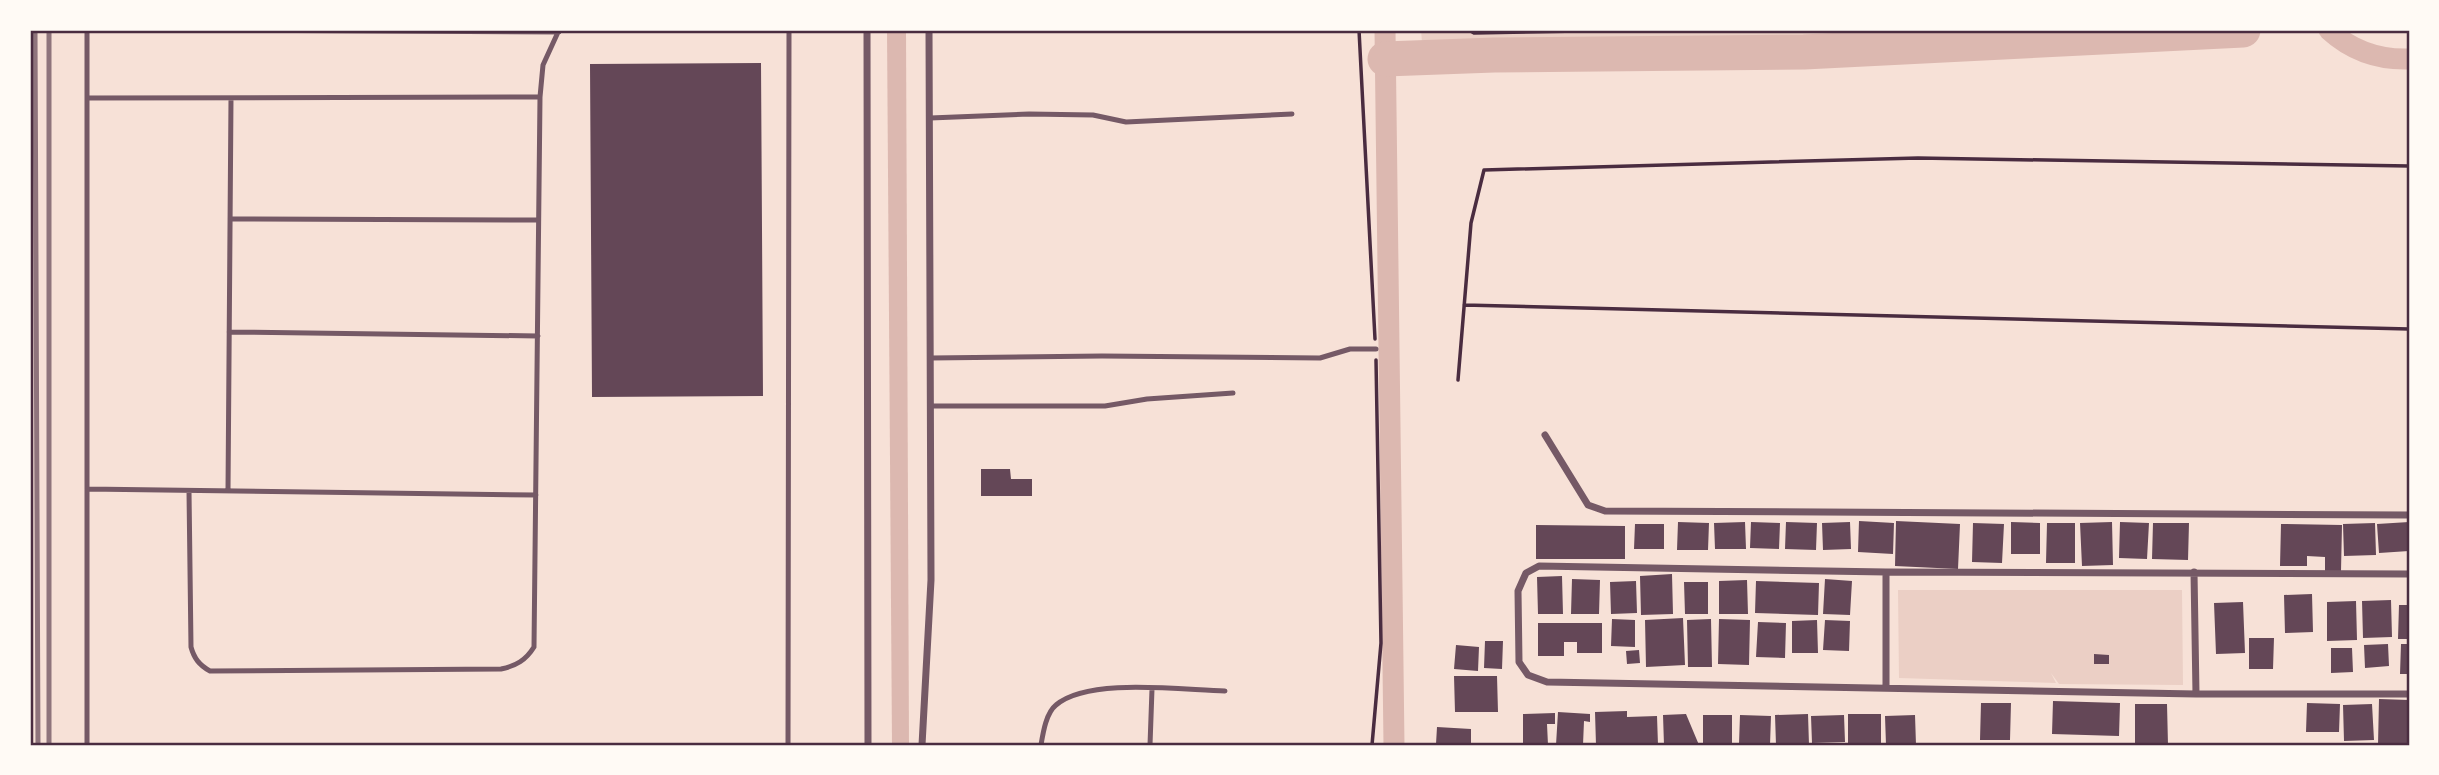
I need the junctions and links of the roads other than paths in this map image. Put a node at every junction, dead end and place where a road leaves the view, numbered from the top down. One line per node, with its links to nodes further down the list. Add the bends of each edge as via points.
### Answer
1 (87, 30): 8 (lane)
2 (227, 30): 6 (lane)
3 (789, 30): 35 (lane)
4 (867, 30): 36 (street)
5 (929, 30): 11 (street)
6 (559, 31): 7 (lane, via 543,65)
7 (540, 97): 9 (lane); 13 (lane)
8 (87, 98): 9 (lane); 21 (lane)
9 (231, 98): 12 (lane)
10 (1292, 114): 11 (lane, via 1126,122 1055,114)
11 (930, 118): 17 (street)
12 (230, 219): 13 (lane); 14 (lane)
13 (537, 220): 15 (lane)
14 (229, 332): 15 (lane); 23 (lane)
15 (538, 336): 24 (lane)
16 (1376, 349): 17 (lane, via 1350,349 1320,358)
17 (931, 358): 19 (street)
18 (1233, 393): 19 (lane, via 1147,398 1105,406)
19 (931, 406): 37 (street, via 931,580)
20 (1545, 435): 25 (street, via 1588,505 1605,511)
21 (87, 489): 22 (lane); 34 (lane)
22 (189, 491): 23 (lane); 24 (lane, via 191,647 197,661 210,671 501,669 516,665 534,647)
23 (228, 491): 24 (lane)
24 (536, 495)
25 (2409, 515)
26 (1886, 572): 27 (street); 29 (street); 29 (street, via 1539,566 1526,573 1518,591 1519,662 1528,675 1546,681)
27 (2194, 572): 28 (street); 32 (street)
28 (2409, 574)
29 (1886, 688): 32 (street)
30 (1152, 689): 31 (lane); 38 (lane, via 1077,692 1054,706); 39 (lane)
31 (1225, 691)
32 (2196, 694): 33 (street)
33 (2409, 694)
34 (88, 745)
35 (788, 745)
36 (868, 745)
37 (922, 745)
38 (1041, 745)
39 (1150, 745)

